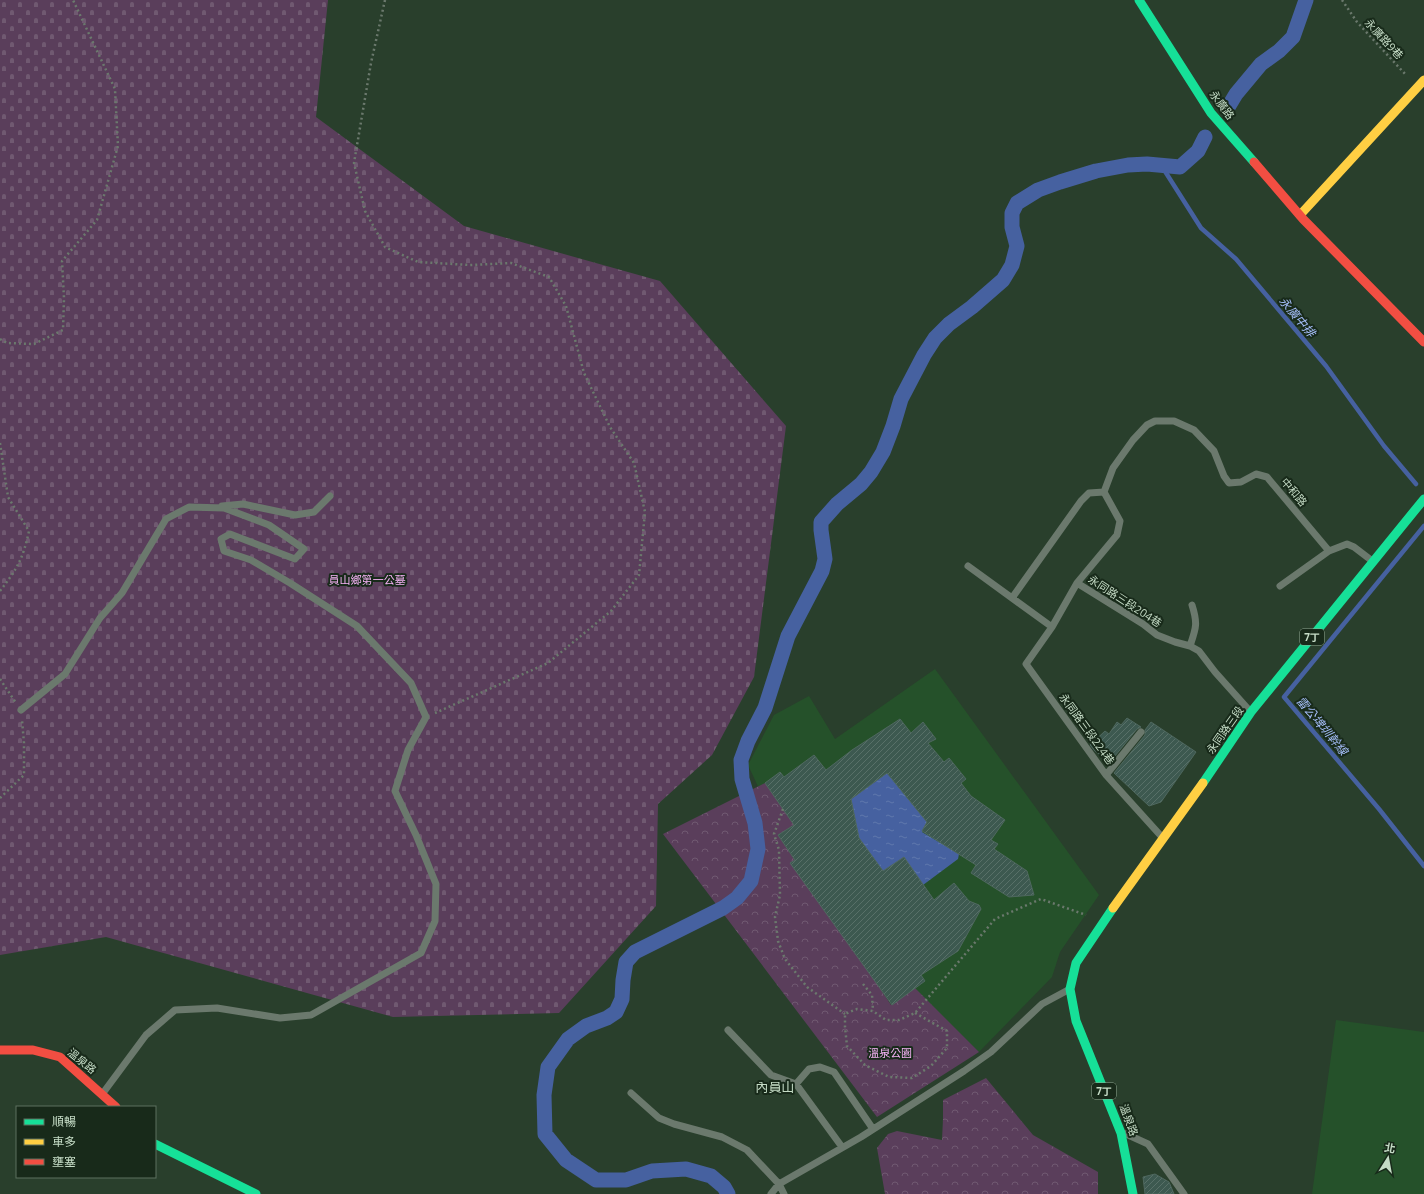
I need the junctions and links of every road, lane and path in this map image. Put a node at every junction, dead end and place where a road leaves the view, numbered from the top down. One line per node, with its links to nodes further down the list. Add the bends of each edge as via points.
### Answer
1 (73, 0): 8 (path, via 115,89 118,146 96,220 62,261 63,330 34,344 7,344)
2 (385, 0): 28 (path, via 354,163 365,211 385,248 418,262 470,265 512,263 549,277 566,306 584,373 610,427 634,463 645,512 639,575 611,611 548,663)
3 (1139, 0): 7 (street, 永廣路, via 1211,113)
4 (1342, 0): 6 (path, 永廣路9巷, via 1357,22)
5 (1424, 80): 6 (street)
6 (1417, 87): 7 (street)
7 (1300, 215): 9 (street, 永廣路)
8 (0, 339)
9 (1424, 342)
10 (0, 443): 20 (path, via 8,497 29,531 25,550 16,570)
11 (1104, 492): 15 (lane, 中和路, via 1113,468 1147,425 1156,421 1174,421 1194,430 1214,451 1229,482 1241,482 1256,474 1267,477); 18 (lane, via 1120,521 1117,535); 21 (lane, via 1090,493 1081,501)
12 (330, 496): 14 (lane, via 314,512 295,515 243,504)
13 (1424, 499): 16 (street, 永同路三段 / 7丁)
14 (210, 508): 26 (lane, via 189,507 166,519 122,593 100,618 65,674); 28 (lane, via 224,508 269,526 304,549 295,559 230,534 221,539 224,551 251,560 357,626 411,683)
15 (1329, 551): 16 (lane, via 1347,544); 19 (lane)
16 (1373, 562): 27 (street, 永同路三段 / 7丁)
17 (968, 566): 21 (lane)
18 (1077, 583): 23 (lane); 24 (lane, 永同路三段204巷, via 1157,635)
19 (1280, 586)
20 (0, 591)
21 (1012, 598): 23 (lane)
22 (1192, 605): 24 (lane, via 1197,626)
23 (1052, 627): 30 (lane, 永同路三段224巷, via 1026,664)
24 (1190, 646): 27 (lane, 永同路三段204巷, via 1199,651)
25 (0, 679): 26 (path)
26 (21, 710): 31 (path, via 24,775)
27 (1251, 712): 33 (street, 永同路三段 / 7丁)
28 (426, 717): 43 (lane, via 408,750 395,791 436,884 435,921 421,953 311,1015 280,1018 217,1008 175,1010 146,1035)
29 (1141, 732): 30 (lane)
30 (1106, 774): 33 (lane, 永同路三段224巷)
31 (0, 798)
32 (783, 809): 39 (path, via 774,834 779,850 780,895 775,917 778,941 785,959 807,987)
33 (1163, 838): 34 (street, 永同路三段 / 7丁)
34 (1104, 921): 36 (street, 永同路三段 / 7丁, via 1076,963); 38 (path, via 1041,899 995,919)
35 (863, 984): 37 (path, via 872,995)
36 (1070, 989): 46 (lane, via 1042,1004 991,1052); 47 (street, 溫泉路 / 7丁, via 1076,1021)
37 (873, 1010): 38 (path, via 886,1020 899,1020); 39 (path, via 857,1009)
38 (915, 1013): 39 (path, via 947,1031 947,1048 931,1066 912,1078 889,1077 865,1066 848,1046)
39 (845, 1014)
40 (728, 1030): 42 (lane, via 771,1075)
41 (0, 1050): 43 (street, 溫泉路, via 33,1050 60,1057)
42 (796, 1084): 46 (lane, via 809,1069 820,1067 834,1072); 49 (lane)
43 (102, 1093): 45 (street, 溫泉路)
44 (631, 1093): 50 (lane, via 659,1118 722,1137 747,1150)
45 (115, 1106)
46 (873, 1129): 49 (lane)
47 (1122, 1132): 54 (street, 溫泉路 / 7丁); 55 (lane, via 1148,1144)
48 (156, 1144): 51 (street)
49 (842, 1147): 50 (lane)
50 (780, 1184): 52 (lane); 53 (lane)
51 (256, 1194)
52 (771, 1194)
53 (784, 1194)
54 (1133, 1194)
55 (1184, 1194)

